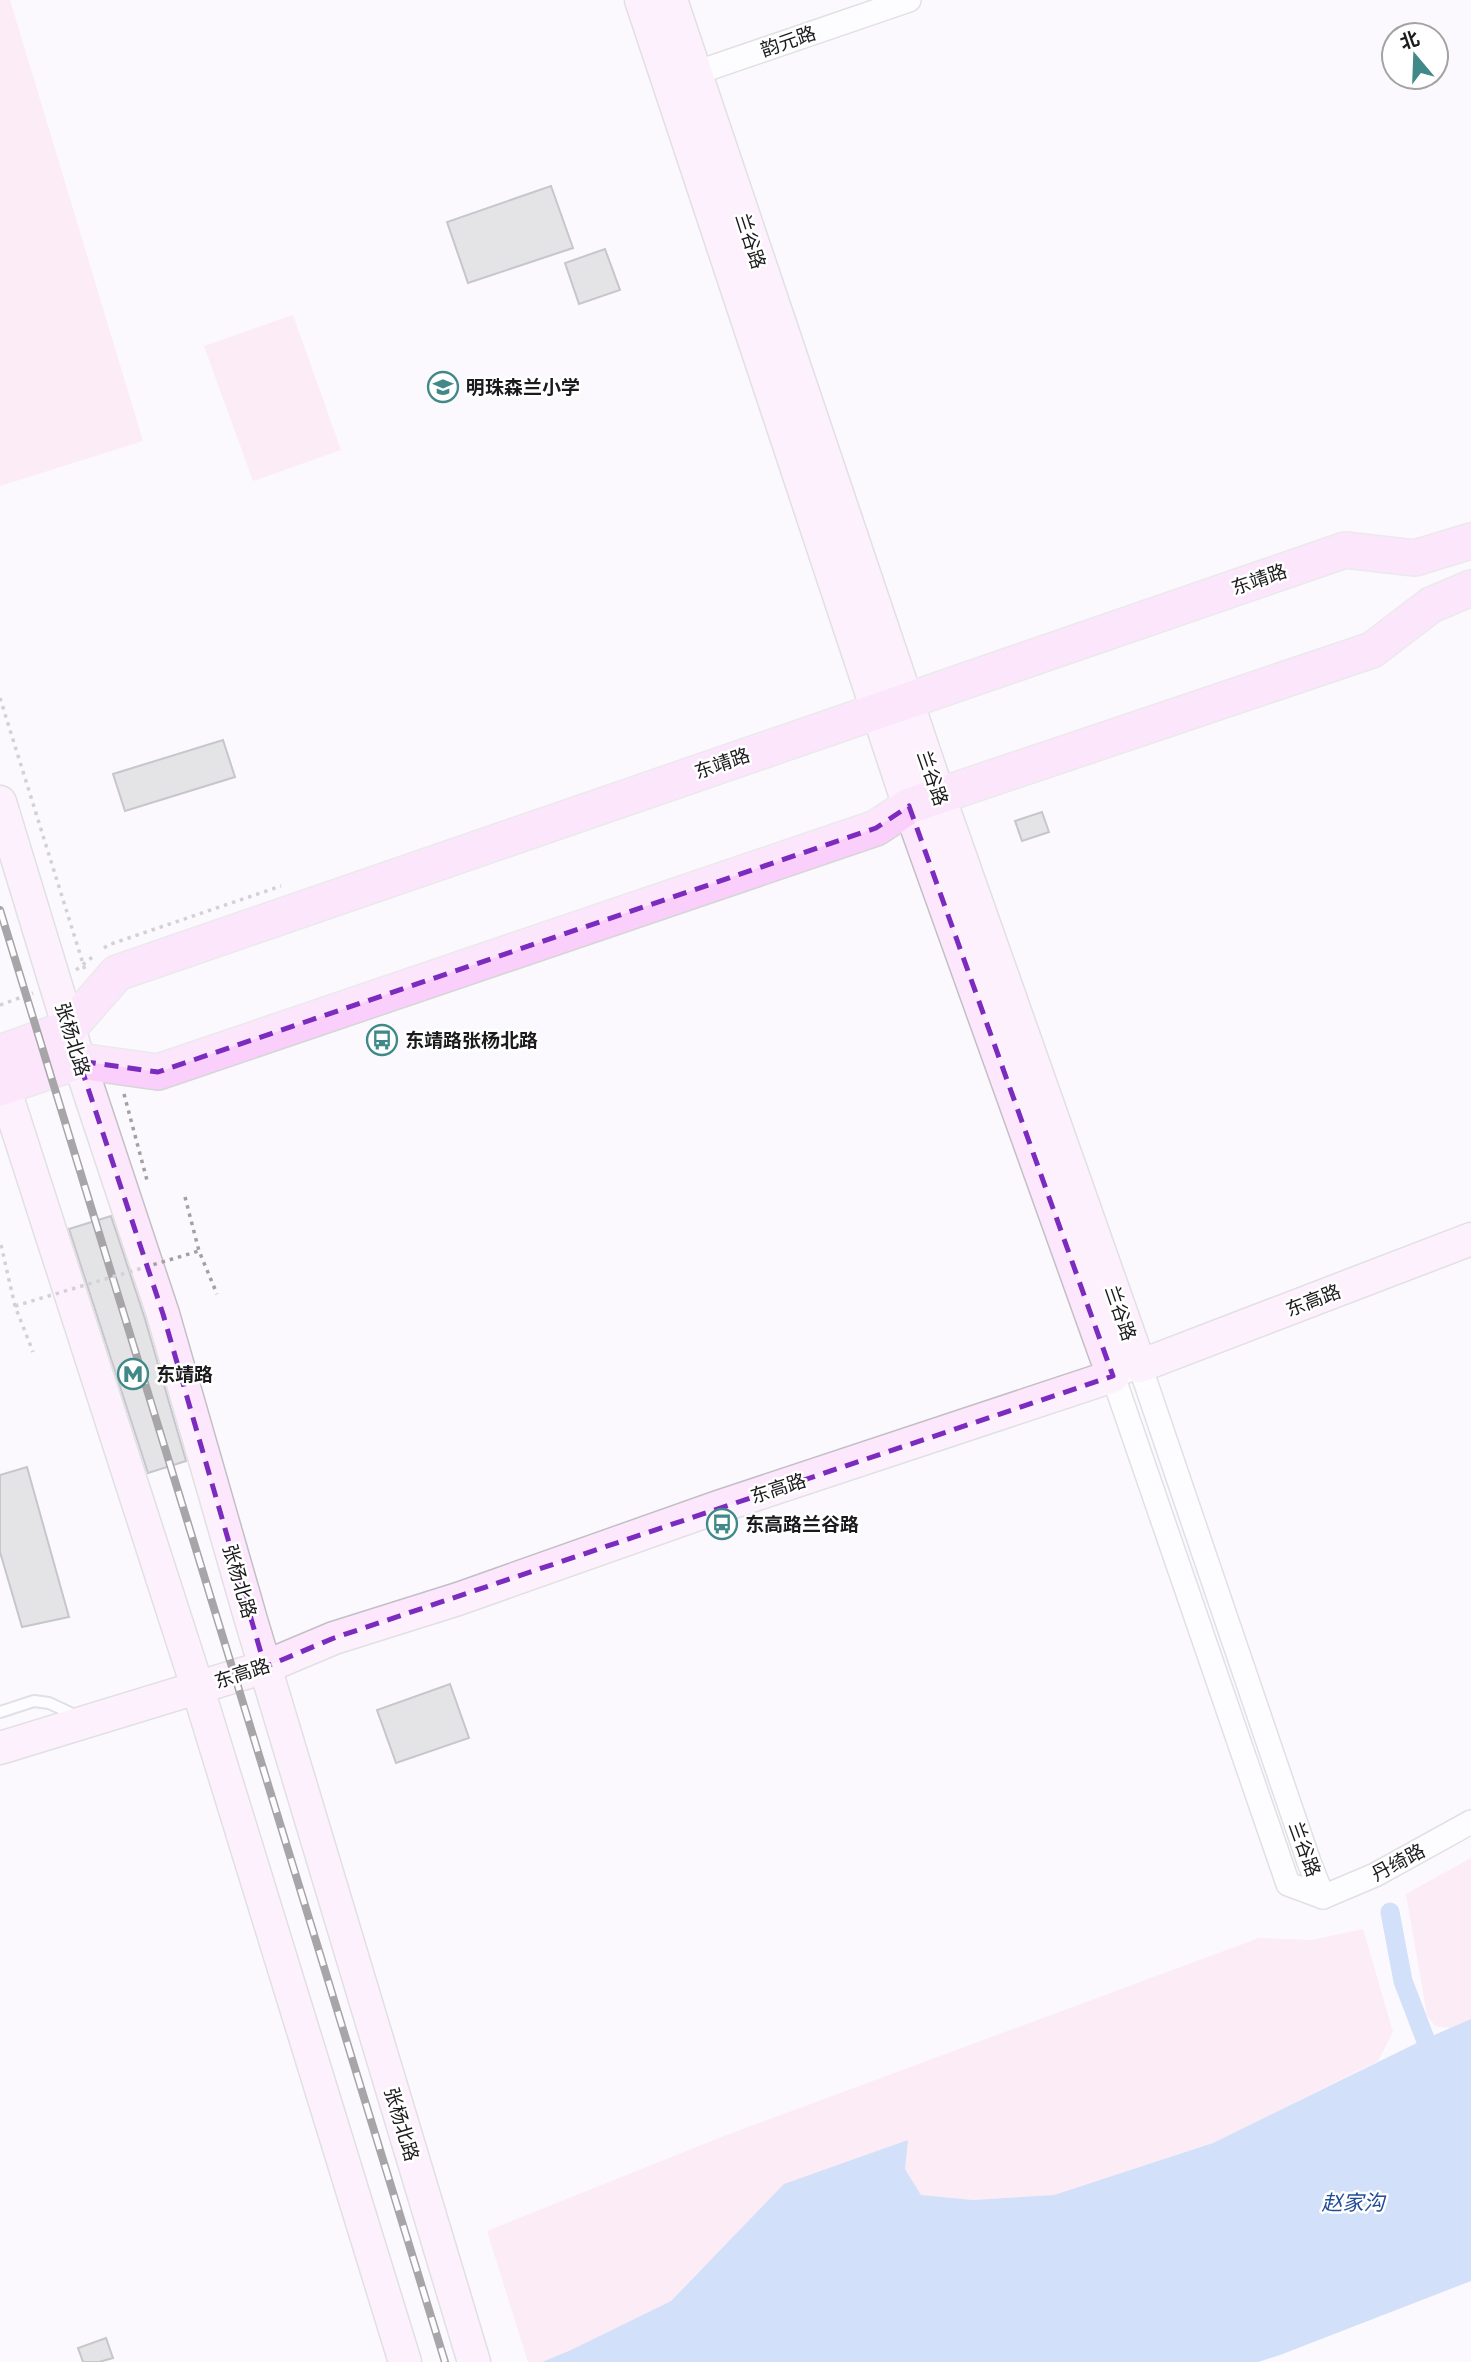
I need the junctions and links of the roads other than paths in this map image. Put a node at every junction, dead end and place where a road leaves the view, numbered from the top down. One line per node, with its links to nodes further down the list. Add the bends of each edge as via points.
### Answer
1 (641, 0): 4 (street, 兰谷路)
2 (671, 0): 4 (street, 兰谷路)
3 (909, 0): 4 (street, 韵元路)
4 (682, 78): 7 (street, 兰谷路)
5 (1471, 541): 7 (main road, 东靖路, via 1415,558 1345,550)
6 (1471, 588): 8 (main road, 东靖路, via 1431,605 1372,650)
7 (893, 705): 8 (street, 兰谷路); 10 (main road, 东靖路, via 117,973)
8 (924, 801): 10 (main road, 东靖路, via 876,828 158,1072); 13 (street, 兰谷路)
9 (0, 802): 10 (street, 张杨北路)
10 (74, 1044): 11 (main road, 东靖路); 14 (street, 张杨北路, via 163,1314)
11 (1, 1076): 15 (street)
12 (1471, 1239): 13 (street, 东高路)
13 (1127, 1371): 14 (street, 东高路, via 458,1600 334,1638); 20 (street, 兰谷路)
14 (265, 1667): 15 (street, 东高路); 22 (street, 张杨北路)
15 (197, 1686): 17 (street, 东高路); 21 (street)
16 (0, 1712): 17 (lane, via 34,1701)
17 (88, 1721): 18 (street, 东高路)
18 (0, 1748)
19 (1471, 1822): 20 (street, 丹绮路, via 1375,1875)
20 (1323, 1897)
21 (405, 2362)
22 (474, 2362)

